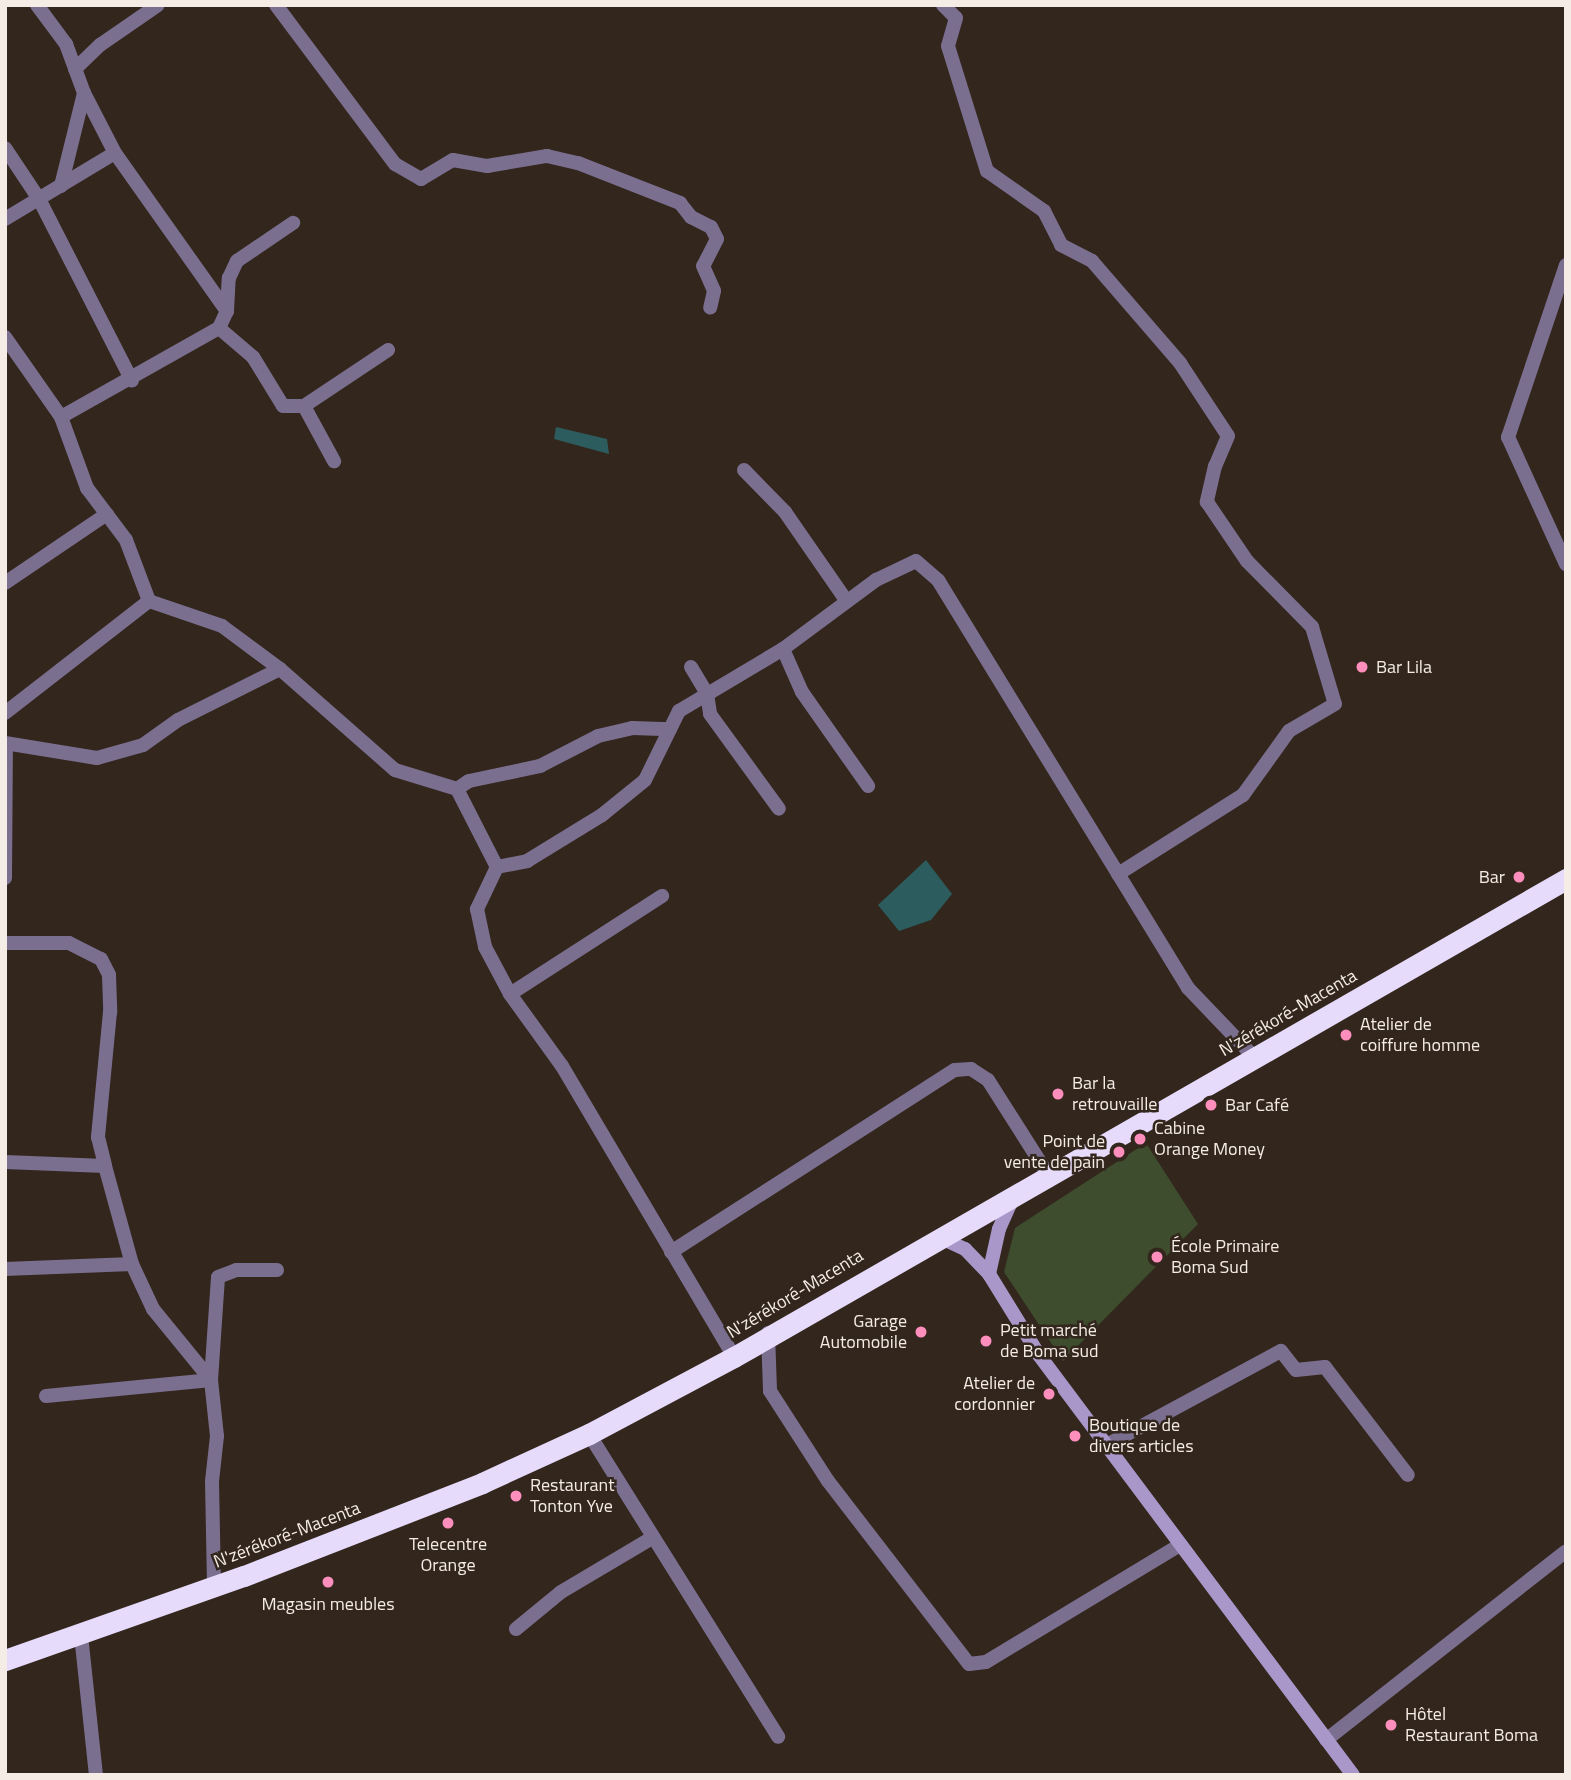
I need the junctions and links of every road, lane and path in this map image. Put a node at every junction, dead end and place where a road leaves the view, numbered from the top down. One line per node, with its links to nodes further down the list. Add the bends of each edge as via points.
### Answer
1 (37, 5): 5 (street, via 66,44)
2 (158, 5): 5 (street, via 100,45)
3 (276, 5): 14 (street, via 395,164 421,178 453,160 487,166 547,156 578,163 681,203 691,216 711,227 717,239 703,265 714,290)
4 (943, 5): 40 (street, via 956,18 948,46 987,171 1044,211 1061,245 1092,261 1180,363 1221,425 1228,436 1207,502 1247,561 1312,627 1335,704 1289,731 1243,795)
5 (75, 69): 6 (street)
6 (84, 93): 8 (street); 9 (street)
7 (5, 148): 10 (street)
8 (115, 153): 9 (street); 15 (street)
9 (61, 186): 10 (street)
10 (39, 199): 11 (street); 19 (street)
11 (5, 219)
12 (293, 223): 15 (street, via 237,261 229,278)
13 (1566, 265): 25 (street, via 1508,437)
14 (710, 309)
15 (227, 311): 16 (street)
16 (219, 328): 19 (street); 20 (street, via 253,357 283,406)
17 (5, 337): 21 (street)
18 (388, 350): 20 (street)
19 (132, 381): 21 (street)
20 (304, 406): 22 (street)
21 (61, 417): 24 (street, via 87,488)
22 (334, 461)
23 (744, 470): 27 (street, via 785,512)
24 (107, 514): 26 (street); 28 (street, via 136,561)
25 (1566, 564)
26 (5, 583)
27 (846, 600): 29 (street); 40 (street, via 916,561 939,580)
28 (149, 601): 31 (street, via 222,625); 33 (street)
29 (783, 649): 32 (street); 36 (street, via 802,692)
30 (691, 667): 32 (street)
31 (280, 669): 35 (street, via 178,720 143,746 97,758); 37 (street, via 395,770)
32 (707, 694): 34 (street, via 679,711); 38 (street, via 710,714)
33 (5, 713)
34 (670, 729): 37 (street, via 632,728 598,736 540,766 469,781); 39 (street, via 645,780 610,808 527,861)
35 (6, 743): 41 (street)
36 (868, 786)
37 (457, 789): 39 (street)
38 (779, 809)
39 (497, 867): 45 (street, via 477,909 485,947)
40 (1118, 874): 46 (street, via 1188,988)
41 (5, 878)
42 (1566, 879): 46 (highway, N'zérékoré-Macenta)
43 (662, 896): 45 (street)
44 (5, 943): 48 (street, via 69,943 101,959 109,975 98,1138)
45 (510, 994): 52 (street, via 562,1066)
46 (1255, 1058): 49 (highway, N'zérékoré-Macenta)
47 (5, 1162): 48 (street)
48 (105, 1166): 53 (street)
49 (1049, 1176): 50 (highway, N'zérékoré-Macenta); 52 (street, via 988,1080 971,1069 955,1070)
50 (1015, 1195): 51 (highway, N'zérékoré-Macenta); 56 (street, via 999,1229)
51 (939, 1237): 56 (street, via 965,1249); 57 (highway, N'zérékoré-Macenta)
52 (671, 1252): 58 (street)
53 (132, 1264): 54 (street); 59 (street, via 153,1309)
54 (5, 1269)
55 (277, 1270): 59 (street, via 236,1270 218,1276)
56 (989, 1275): 62 (street, via 1039,1355)
57 (768, 1333): 58 (highway, N'zérékoré-Macenta); 65 (street, via 770,1391 844,1503 969,1664 986,1662)
58 (734, 1357): 61 (highway, N'zérékoré-Macenta)
59 (211, 1380): 60 (street); 67 (street, via 217,1436 212,1481)
60 (46, 1396)
61 (589, 1434): 64 (street); 67 (highway, N'zérékoré-Macenta, via 482,1483)
62 (1105, 1446): 63 (street, via 1281,1350 1296,1370 1325,1367); 65 (street)
63 (1408, 1475)
64 (652, 1538): 68 (street, via 561,1592); 71 (street)
65 (1178, 1546): 72 (street)
66 (1566, 1551): 72 (street)
67 (214, 1588): 69 (highway, N'zérékoré-Macenta)
68 (516, 1629)
69 (81, 1635): 70 (highway, N'zérékoré-Macenta); 73 (street)
70 (5, 1660)
71 (778, 1737)
72 (1326, 1740): 74 (street)
73 (96, 1775)
74 (1353, 1775)

